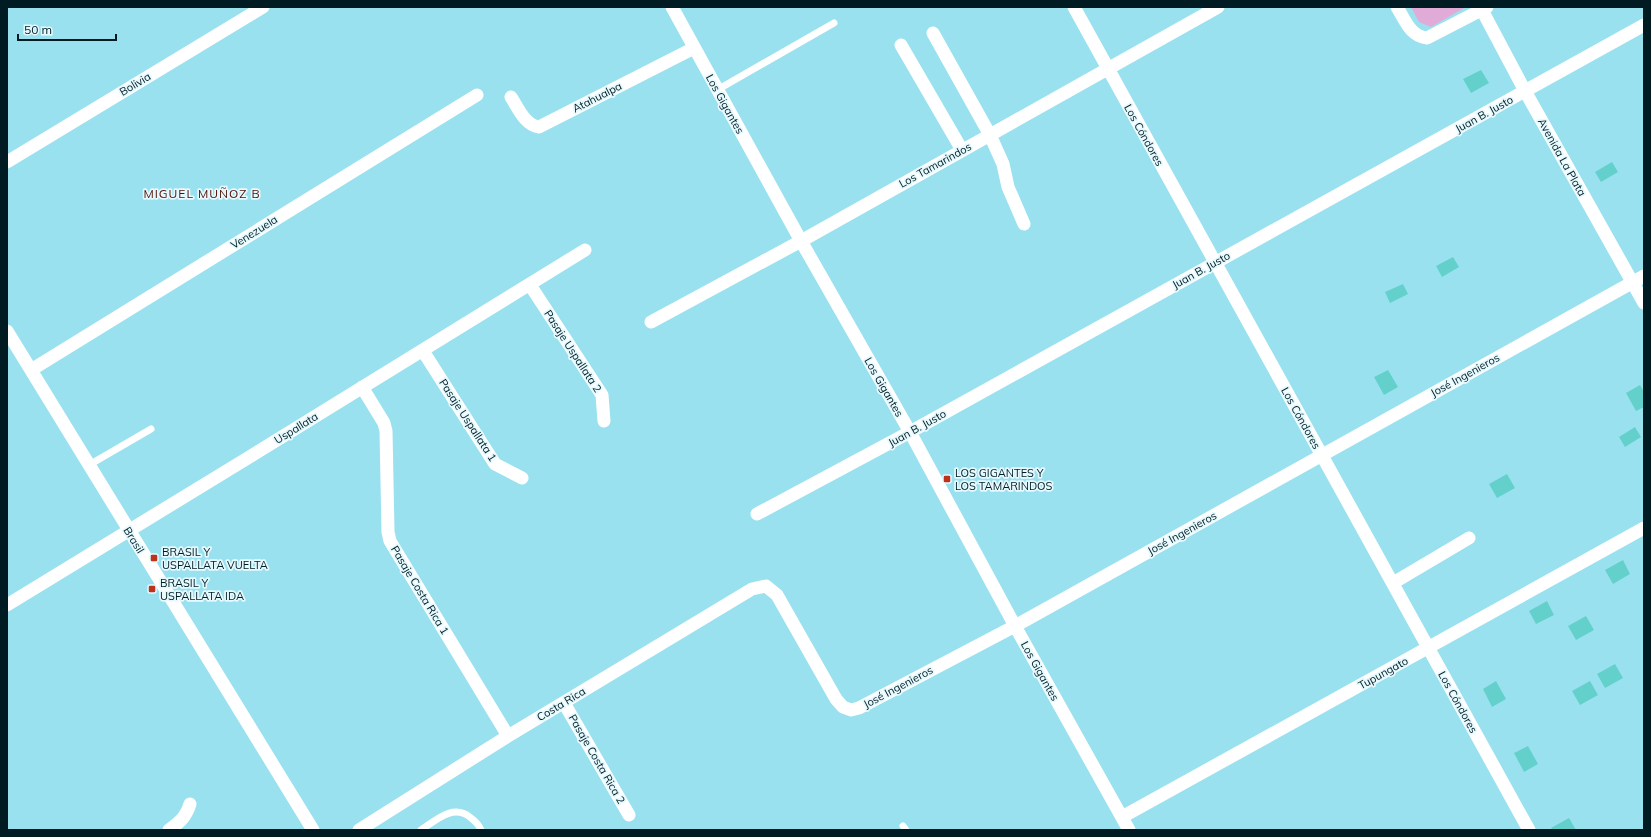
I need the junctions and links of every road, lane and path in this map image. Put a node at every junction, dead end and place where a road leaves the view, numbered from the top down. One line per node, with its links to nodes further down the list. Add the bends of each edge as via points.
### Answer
1 (263, 7): 19 (street, Bolivia)
2 (672, 7): 11 (street, Los Gigantes)
3 (1074, 7): 12 (street, Los Cóndores)
4 (1218, 7): 12 (street, Los Tamarindos)
5 (1397, 7): 6 (street, Avenida La Plata, via 1411,30 1416,35 1427,38)
6 (1484, 8): 14 (street, Avenida La Plata)
7 (834, 23): 13 (lane)
8 (1644, 26): 14 (street, Juan B. Justo)
9 (933, 33): 17 (street)
10 (901, 45): 18 (street)
11 (694, 48): 13 (street, Los Gigantes); 16 (street, Atahualpa, via 539,127 527,122)
12 (1108, 70): 17 (street, Los Tamarindos); 23 (street, Los Cóndores)
13 (717, 90): 21 (street, Los Gigantes)
14 (1525, 91): 23 (street, Juan B. Justo); 24 (street, Avenida La Plata)
15 (477, 95): 30 (street, Venezuela)
16 (511, 96)
17 (990, 135): 18 (street, Los Tamarindos); 20 (street)
18 (962, 150): 21 (street, Los Tamarindos)
19 (7, 162)
20 (1024, 224)
21 (801, 241): 27 (street, Los Tamarindos); 34 (street, Los Gigantes)
22 (585, 250): 25 (street, Uspallata)
23 (1214, 262): 34 (street, Juan B. Justo); 35 (street, Los Cóndores)
24 (1638, 279): 26 (street, Avenida La Plata); 35 (street, José Ingenieros)
25 (530, 285): 29 (street, Uspallata); 32 (street, Pasaje Uspallata 2, via 602,395)
26 (1644, 303)
27 (651, 322)
28 (7, 331): 30 (street, Brasil)
29 (423, 351): 31 (street, Uspallata); 37 (street, Pasaje Uspallata 1, via 495,464)
30 (31, 370): 36 (street, Brasil)
31 (362, 387): 40 (street, Uspallata); 48 (street, Pasaje Costa Rica 1, via 384,423 386,431 390,541)
32 (604, 421)
33 (151, 429): 36 (lane)
34 (910, 432): 38 (street, Juan B. Justo); 45 (street, Los Gigantes)
35 (1322, 455): 42 (street, Los Cóndores); 45 (street, José Ingenieros)
36 (89, 465): 40 (street, Brasil)
37 (522, 478)
38 (757, 514)
39 (1644, 528): 46 (street, Tupungato)
40 (128, 531): 44 (street, Uspallata); 53 (street, Brasil)
41 (1469, 538): 42 (street)
42 (1393, 583): 46 (street, Los Cóndores)
43 (766, 586): 45 (street, José Ingenieros, via 777,595 836,699 843,707 851,710); 47 (street, Costa Rica, via 752,589)
44 (7, 605)
45 (1015, 626): 51 (street, Los Gigantes)
46 (1428, 648): 51 (street, Tupungato); 58 (street, Los Cóndores)
47 (564, 703): 48 (street, Costa Rica); 50 (street, Pasaje Costa Rica 2)
48 (508, 736): 54 (street, Costa Rica)
49 (190, 804): 52 (street, via 181,821)
50 (630, 815)
51 (1122, 817): 57 (street, Los Gigantes)
52 (170, 830)
53 (313, 830)
54 (359, 830)
55 (421, 830): 56 (lane, via 451,812 463,812)
56 (481, 830)
57 (1129, 830)
58 (1529, 830)

